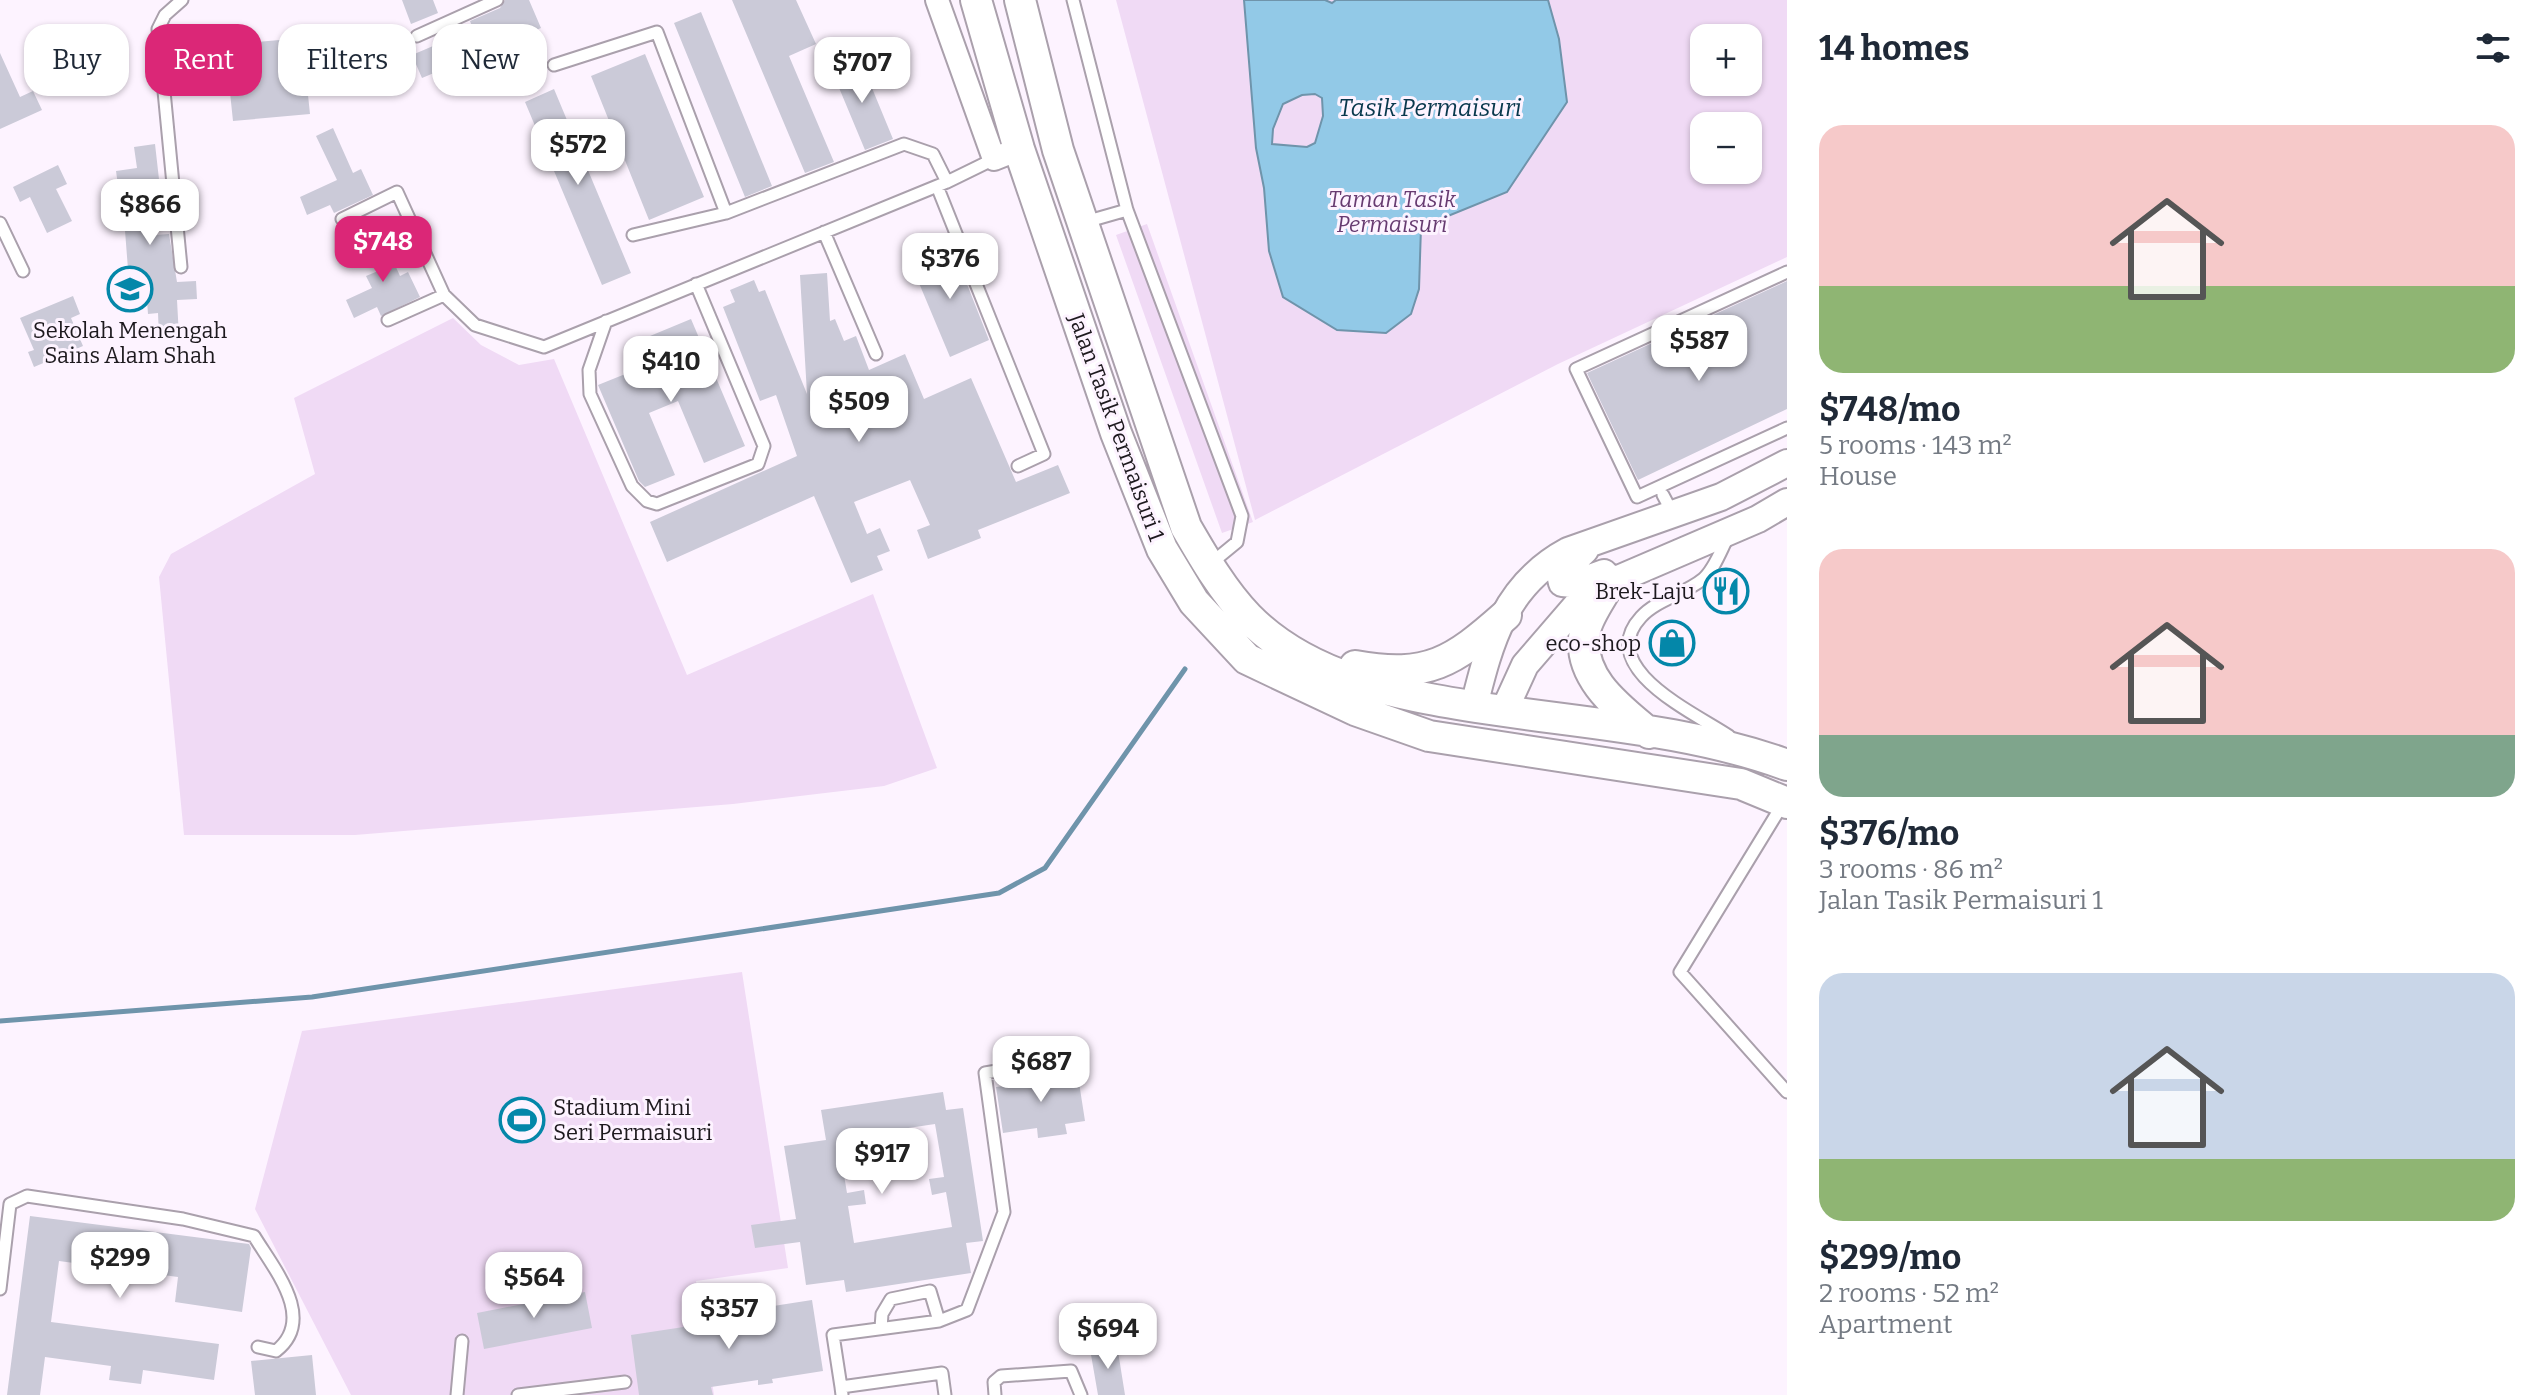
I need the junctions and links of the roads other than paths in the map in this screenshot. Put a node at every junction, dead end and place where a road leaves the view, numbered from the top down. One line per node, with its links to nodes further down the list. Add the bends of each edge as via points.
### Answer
1 (182, 0): 18 (lane, via 158,29)
2 (497, 0): 7 (lane)
3 (937, 0): 9 (street)
4 (976, 0): 9 (main road, Jalan Tasik Permaisuri 1)
5 (1020, 0): 15 (main road, Jalan Tasik Permaisuri 1, via 1058,150)
6 (1073, 0): 11 (lane)
7 (417, 36)
8 (554, 65): 12 (lane, via 657,32)
9 (1007, 154): 10 (lane); 27 (main road, Jalan Tasik Permaisuri 1)
10 (942, 184): 12 (lane, via 933,154 904,144); 16 (lane); 30 (lane, via 1044,454)
11 (1127, 210): 15 (lane); 34 (lane, via 1242,516 1237,542)
12 (726, 213): 17 (lane)
13 (342, 219): 22 (lane, via 397,192)
14 (0, 223): 19 (lane)
15 (1083, 223): 26 (main road, Jalan Tasik Permaisuri 1)
16 (824, 232): 21 (lane); 25 (lane)
17 (633, 235)
18 (181, 267)
19 (23, 271)
20 (1787, 272): 28 (lane, via 1576,369 1637,497)
21 (696, 284): 24 (lane); 24 (lane, via 764,446 758,464 738,475 657,504 632,486 590,394 589,370)
22 (444, 295): 23 (lane); 24 (lane, via 475,325 544,347)
23 (388, 320)
24 (606, 321)
25 (876, 354)
26 (1139, 388): 27 (main road); 34 (main road, Jalan Tasik Permaisuri 1, via 1186,527)
27 (1104, 399): 38 (main road, Jalan Tasik Permaisuri 1, via 1162,549 1194,602 1247,659)
28 (1785, 433)
29 (1787, 463): 33 (street, via 1721,497 1668,505)
30 (1018, 466)
31 (1787, 502): 32 (street)
32 (1722, 534): 33 (street, via 1691,535 1587,580 1562,583 1560,574); 35 (street); 41 (lane, via 1706,578 1641,616 1629,636 1630,661 1648,683)
33 (1595, 542): 36 (street, via 1545,563 1522,584)
34 (1208, 566): 37 (main road, Jalan Tasik Permaisuri 1, via 1249,617)
35 (1611, 580): 39 (street, via 1588,592); 40 (main road, via 1585,630 1585,660 1608,698)
36 (1506, 615): 37 (main road, via 1465,651 1412,672); 39 (street, via 1490,645)
37 (1298, 655): 39 (main road, Jalan Tasik Permaisuri 1, via 1408,697)
38 (1355, 710): 39 (main road, via 1464,725); 43 (main road, Jalan Tasik Permaisuri 1, via 1429,736)
39 (1489, 713): 40 (main road, Jalan Tasik Permaisuri 1); 43 (main road, via 1507,734 1571,745)
40 (1649, 733): 41 (main road, Jalan Tasik Permaisuri 1)
41 (1756, 753): 42 (main road, Jalan Tasik Permaisuri 1)
42 (1787, 765)
43 (1629, 767): 44 (main road, Jalan Tasik Permaisuri 1, via 1741,784)
44 (1786, 802): 46 (lane, via 1680,972)
45 (1071, 1058): 48 (lane, via 985,1073 1004,1212 967,1310)
46 (1787, 1092)
47 (0, 1289): 51 (lane, via 10,1204 27,1196 183,1219 254,1236 289,1291 294,1327 290,1340 276,1351)
48 (939, 1321): 49 (lane); 49 (lane, via 930,1291 891,1299)
49 (881, 1328): 53 (lane, via 833,1335)
50 (462, 1341): 54 (lane)
51 (258, 1347)
52 (625, 1382): 55 (lane)
53 (842, 1391): 56 (lane, via 942,1373)
54 (457, 1395)
55 (518, 1395)
56 (945, 1395)
57 (995, 1395): 58 (lane, via 994,1382 1001,1376 1071,1371)
58 (1081, 1395)

